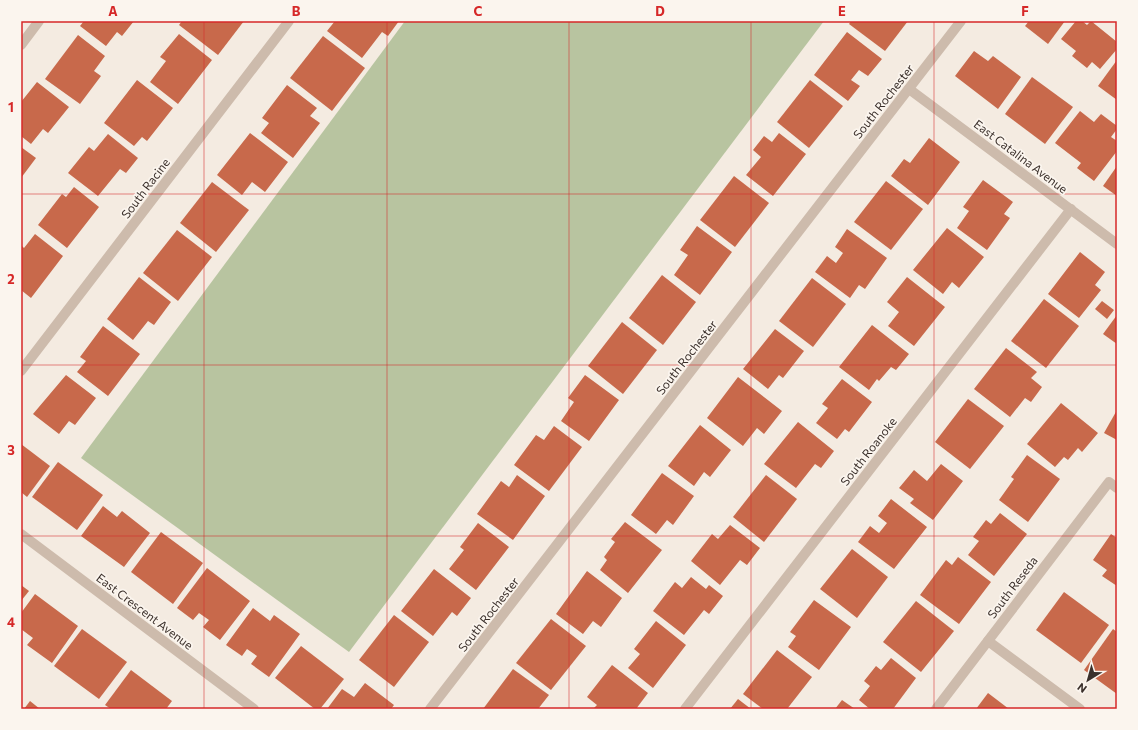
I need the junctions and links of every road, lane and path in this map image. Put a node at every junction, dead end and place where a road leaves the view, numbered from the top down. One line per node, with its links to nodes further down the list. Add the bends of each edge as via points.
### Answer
1 (39, 21): 4 (street)
2 (289, 21): 8 (street, South Racine)
3 (960, 21): 5 (street, South Rochester)
4 (21, 45)
5 (909, 89): 6 (street, East Catalina Avenue); 13 (street, South Rochester)
6 (1070, 210): 7 (street, East Catalina Avenue); 14 (street, South Roanoke)
7 (1117, 244)
8 (21, 371)
9 (1113, 485): 11 (street, South Reseda)
10 (21, 534): 12 (street, East Crescent Avenue)
11 (988, 641): 15 (street, South Reseda); 16 (street)
12 (254, 709)
13 (430, 709)
14 (685, 709)
15 (936, 709)
16 (1080, 709)

